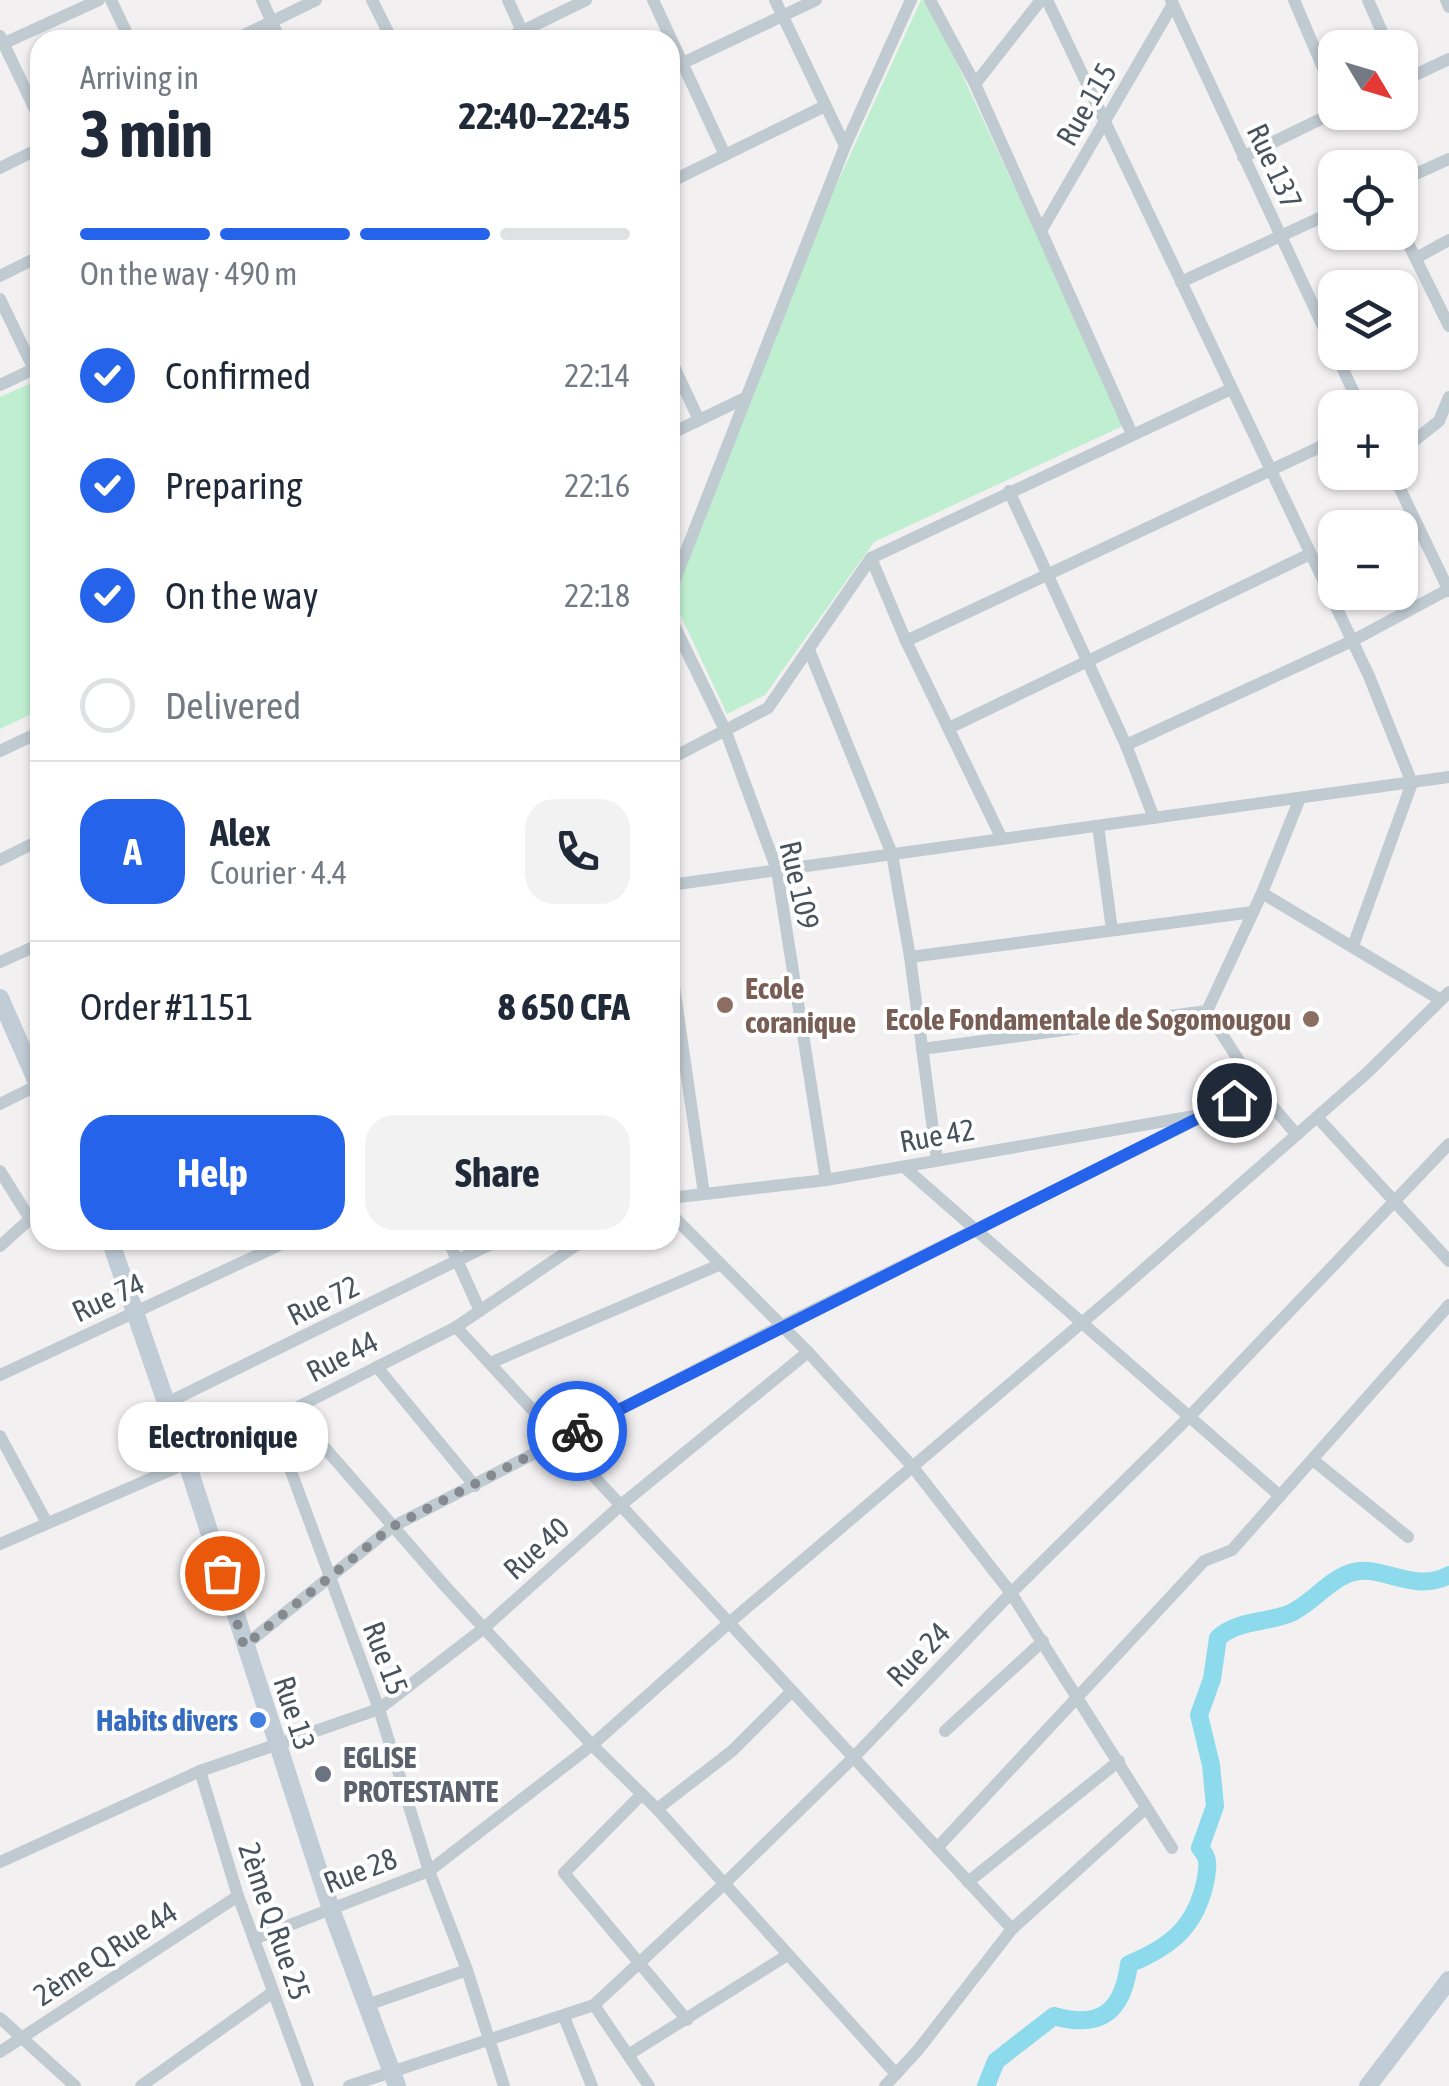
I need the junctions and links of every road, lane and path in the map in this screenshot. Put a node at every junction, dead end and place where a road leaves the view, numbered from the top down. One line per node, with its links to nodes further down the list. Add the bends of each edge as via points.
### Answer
1 (99, 0): 29 (street)
2 (111, 0): 21 (street)
3 (262, 0): 20 (street)
4 (316, 0): 20 (street)
5 (372, 0): 24 (street)
6 (508, 0): 25 (street)
7 (586, 0): 26 (street)
8 (652, 0): 27 (street)
9 (775, 0): 19 (street)
10 (816, 0): 19 (street)
11 (912, 0): 40 (street)
12 (930, 0): 35 (street)
13 (1044, 0): 35 (street); 39 (street)
14 (1294, 0): 30 (street)
15 (1368, 0): 28 (street)
16 (1446, 0): 18 (street)
17 (1172, 2): 39 (street, Rue 115); 43 (street, Rue 137)
18 (1449, 7)
19 (782, 16): 32 (street); 37 (street)
20 (273, 23): 22 (street); 23 (street)
21 (125, 30)
22 (257, 30)
23 (276, 30)
24 (387, 30)
25 (522, 30)
26 (524, 30)
27 (663, 30)
28 (1381, 30)
29 (1, 41): 36 (street)
30 (1318, 56)
31 (1449, 58): 33 (street)
32 (680, 64)
33 (1418, 71)
34 (680, 73): 42 (street)
35 (975, 84): 49 (street)
36 (30, 100)
37 (825, 106): 40 (street); 42 (street)
38 (1318, 120): 43 (street)
39 (1105, 122): 49 (street, Rue 115); 56 (street)
40 (844, 146): 66 (street)
41 (30, 153): 45 (street)
42 (725, 155): 47 (street)
43 (1243, 157): 50 (street, Rue 137)
44 (1449, 159): 46 (street)
45 (0, 168)
46 (1418, 173)
47 (680, 177)
48 (1318, 219): 50 (street)
49 (1042, 229): 69 (street)
50 (1280, 236): 56 (street); 64 (street, Rue 137)
51 (1449, 240): 53 (street)
52 (1412, 250): 53 (street)
53 (1416, 258): 58 (street)
54 (30, 261): 55 (street)
55 (0, 276)
56 (1180, 282): 63 (street)
57 (0, 298): 59 (street)
58 (1449, 326)
59 (30, 357)
60 (30, 376): 62 (street)
61 (680, 379): 67 (street)
62 (0, 385)
63 (1231, 389): 69 (street); 72 (street)
64 (1353, 390)
65 (1449, 397): 70 (street, via 1439,421)
66 (743, 399): 67 (street); 77 (street)
67 (699, 420): 68 (street)
68 (680, 429)
69 (1132, 434): 74 (street)
70 (1418, 438)
71 (1318, 448): 72 (street)
72 (1270, 470): 75 (street); 78 (street)
73 (1401, 490): 79 (street)
74 (1009, 491): 76 (street); 78 (street)
75 (1310, 554): 82 (street); 84 (street)
76 (871, 558): 81 (street); 83 (street)
77 (680, 566)
78 (1048, 574): 81 (street); 84 (street)
79 (1449, 590): 82 (street)
80 (680, 638): 86 (street, Rue 109)
81 (906, 641): 85 (street)
82 (1352, 641): 88 (street); 92 (street)
83 (809, 650): 86 (street, via 768,708); 98 (street)
84 (1088, 661): 85 (street); 88 (street)
85 (949, 728): 96 (street)
86 (726, 732): 90 (street); 100 (street, Rue 109)
87 (30, 737): 89 (street)
88 (1126, 745): 94 (street)
89 (0, 751)
90 (680, 754)
91 (1449, 777): 92 (street)
92 (1412, 782): 93 (street); 105 (street)
93 (1300, 798): 94 (street); 102 (street)
94 (1154, 818): 95 (street)
95 (1098, 826): 96 (street); 104 (street)
96 (1002, 839): 98 (street)
97 (30, 845): 99 (street)
98 (892, 854): 100 (street); 107 (street)
99 (0, 860)
100 (776, 870): 101 (street); 127 (street, Rue 109)
101 (680, 884)
102 (1262, 893): 103 (street); 105 (street)
103 (1253, 912): 104 (street); 111 (street)
104 (1112, 930): 107 (street)
105 (1352, 946): 109 (street)
106 (30, 948): 108 (street)
107 (910, 957): 114 (street)
108 (0, 962)
109 (1445, 996): 121 (street, Rue 28)
110 (0, 998): 113 (street)
111 (1207, 1011): 114 (street); 117 (street)
112 (680, 1036): 115 (street)
113 (30, 1046)
114 (922, 1049): 124 (street)
115 (688, 1083): 116 (street); 128 (street)
116 (680, 1084)
117 (1256, 1087): 120 (street, Rue 42); 122 (street)
118 (30, 1091): 119 (street)
119 (0, 1104)
120 (1212, 1112): 124 (street, Rue 42); 134 (street, Rue 42)
121 (1317, 1117): 122 (street, Rue 28); 130 (street)
122 (1297, 1135): 147 (street, Rue 28)
123 (1449, 1144): 130 (street, Rue 24)
124 (938, 1160): 125 (street, Rue 42)
125 (904, 1167): 127 (street, Rue 42); 134 (street)
126 (0, 1171): 131 (street)
127 (826, 1180): 128 (street, Rue 42)
128 (704, 1194): 129 (street, Rue 42)
129 (680, 1197)
130 (1394, 1201): 141 (street); 156 (street, Rue 24)
131 (30, 1208)
132 (30, 1219): 135 (street)
133 (680, 1223): 143 (street)
134 (978, 1232): 147 (street); 148 (street, Rue 42)
135 (0, 1246)
136 (114, 1250): 146 (street, Rue 13)
137 (269, 1250): 146 (street, Rue 74)
138 (453, 1250): 142 (street)
139 (480, 1250): 142 (street, Rue 72)
140 (557, 1250): 145 (street, Rue 44)
141 (1449, 1261)
142 (458, 1262): 145 (street); 154 (street, Rue 72)
143 (719, 1265): 148 (street); 151 (street)
144 (1449, 1305): 160 (street)
145 (480, 1311): 149 (street, Rue 44)
146 (136, 1312): 153 (street, Rue 74); 154 (street, Rue 13)
147 (1081, 1323): 156 (street); 162 (street, Rue 28)
148 (782, 1326): 150 (street); 159 (street, Rue 42)
149 (456, 1327): 151 (street); 152 (street, Rue 44)
150 (808, 1352): 162 (street); 165 (street, Rue 40)
151 (490, 1363): 159 (street)
152 (377, 1367): 155 (street, Rue 44); 163 (street)
153 (0, 1375)
154 (166, 1403): 161 (street, Rue 13)
155 (292, 1410): 157 (street, Rue 44); 167 (street)
156 (1188, 1418): 164 (street); 171 (street, Rue 24)
157 (272, 1420): 161 (street, Rue 44); 170 (street, Rue 15)
158 (0, 1436): 166 (street)
159 (560, 1439): 163 (street, Rue 42); 165 (street)
160 (1312, 1460): 164 (street); 168 (street)
161 (187, 1463): 166 (street, Rue 44); 175 (street, Rue 13)
162 (912, 1466): 171 (street); 172 (street, Rue 28)
163 (475, 1486): 167 (street, Rue 42)
164 (1280, 1496): 177 (street, via 1232,1550 1204,1561)
165 (621, 1505): 172 (street); 173 (street, Rue 40)
166 (46, 1524): 169 (street, Rue 44)
167 (392, 1527): 170 (street, Rue 42); 173 (street)
168 (1408, 1537)
169 (0, 1544)
170 (329, 1579): 175 (street, Rue 42); 178 (street, Rue 15)
171 (1011, 1593): 174 (street); 182 (street, Rue 24)
172 (730, 1622): 176 (street); 181 (street, Rue 28)
173 (484, 1628): 178 (street, Rue 40); 181 (street)
174 (1043, 1642): 177 (street); 179 (street)
175 (244, 1646): 180 (street, Rue 13)
176 (792, 1690): 182 (street); 187 (street)
177 (1078, 1696): 183 (street); 188 (street)
178 (379, 1710): 180 (street, Rue 40); 191 (street, Rue 15)
179 (945, 1732)
180 (276, 1743): 184 (street, Rue 40); 195 (street, Rue 13)
181 (592, 1746): 185 (street); 191 (street, Rue 28)
182 (854, 1758): 188 (street); 193 (street, Rue 24)
183 (1119, 1761): 186 (street); 192 (street)
184 (200, 1771): 190 (street, Rue 40); 194 (street, 2ème Q Rue 25)
185 (642, 1794): 187 (street); 199 (street, via 564,1872)
186 (1146, 1808): 189 (street); 196 (street)
187 (657, 1810): 193 (street)
188 (937, 1848): 192 (street)
189 (1172, 1848)
190 (0, 1862)
191 (429, 1870): 195 (street, Rue 28); 200 (street, Rue 15)
192 (968, 1882): 196 (street)
193 (724, 1885): 198 (street); 199 (street, Rue 24)
194 (238, 1896): 197 (street, 2ème Q Rue 25); 208 (street, 2ème Q Rue 44)
195 (331, 1908): 197 (street, Rue 28); 203 (street, Rue 13)
196 (1012, 1929): 212 (street)
197 (254, 1939): 202 (street, 2ème Q Rue 25)
198 (786, 1956): 207 (street); 212 (street)
199 (640, 1964): 204 (street, Rue 24); 207 (street)
200 (467, 1970): 203 (street); 209 (street, Rue 15)
201 (1449, 1980): 222 (street)
202 (272, 1992): 215 (street); 216 (street, 2ème Q Rue 25)
203 (368, 2005): 213 (street, Rue 13)
204 (594, 2005): 205 (street, Rue 24); 211 (street)
205 (564, 2017): 209 (street, Rue 24); 219 (street)
206 (0, 2018): 208 (street)
207 (688, 2020): 211 (street)
208 (21, 2037): 210 (street, 2ème Q Rue 44); 214 (street)
209 (489, 2041): 213 (street, Rue 24); 218 (street, Rue 15)
210 (0, 2052)
211 (628, 2055): 220 (street)
212 (896, 2074): 221 (street)
213 (395, 2079): 217 (street, Rue 24)
214 (75, 2086)
215 (140, 2086)
216 (308, 2086)
217 (349, 2086)
218 (504, 2086)
219 (592, 2086)
220 (649, 2086)
221 (885, 2086)
222 (1368, 2086)

